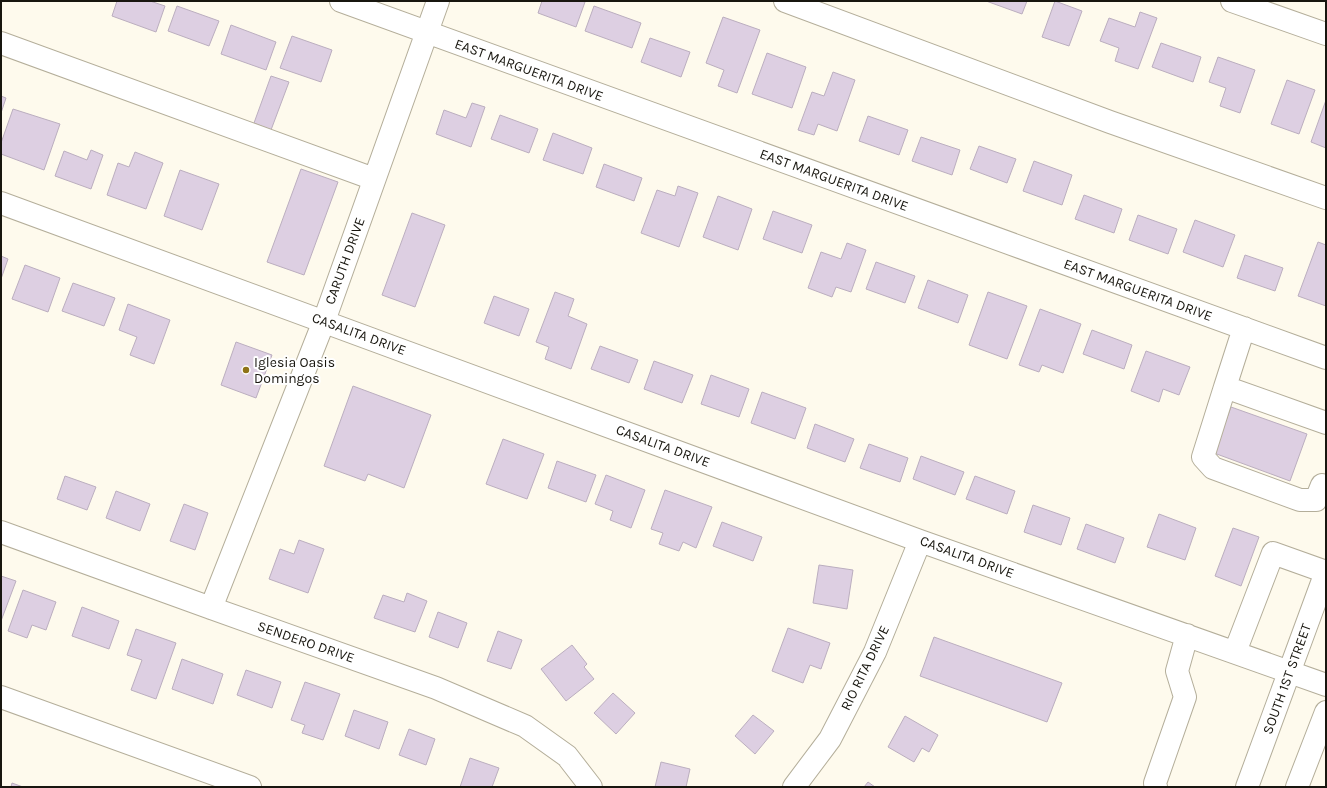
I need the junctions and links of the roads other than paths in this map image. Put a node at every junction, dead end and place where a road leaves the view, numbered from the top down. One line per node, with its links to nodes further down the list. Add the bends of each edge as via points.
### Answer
1 (341, 1): 5 (street, EAST MARGUERITA DRIVE)
2 (438, 1): 5 (street, CARUTH DRIVE)
3 (785, 1): 9 (street, via 1103,119)
4 (1232, 1): 6 (street)
5 (427, 33): 8 (street, CARUTH DRIVE); 12 (street, EAST MARGUERITA DRIVE)
6 (1326, 34)
7 (1, 42): 8 (street)
8 (374, 178): 11 (street, CARUTH DRIVE)
9 (1326, 198)
10 (1, 203): 11 (street, CASALITA DRIVE)
11 (324, 321): 18 (street, CASALITA DRIVE); 20 (street, CARUTH DRIVE)
12 (1244, 328): 13 (street, EAST MARGUERITA DRIVE); 14 (street)
13 (1326, 358)
14 (1225, 386): 15 (street); 16 (street, via 1203,457 1213,468 1300,500 1316,500)
15 (1326, 423)
16 (1325, 481)
17 (1, 532): 20 (street, SENDERO DRIVE)
18 (920, 541): 21 (street, CASALITA DRIVE); 29 (street, RIO RITA DRIVE, via 875,652 830,739)
19 (1326, 572): 22 (street, via 1273,553); 23 (street, SOUTH 1ST STREET)
20 (211, 608): 28 (street, SENDERO DRIVE, via 436,688 526,726 566,756)
21 (1187, 635): 22 (street, CASALITA DRIVE); 30 (street, via 1177,671 1185,697 1154,782)
22 (1235, 652): 23 (street, CASALITA DRIVE)
23 (1290, 672): 24 (street, CASALITA DRIVE); 31 (street, SOUTH 1ST STREET)
24 (1326, 685)
25 (1, 697): 27 (street)
26 (1326, 712): 32 (street)
27 (250, 787)
28 (590, 787)
29 (794, 787)
30 (1156, 787)
31 (1247, 787)
32 (1297, 787)

